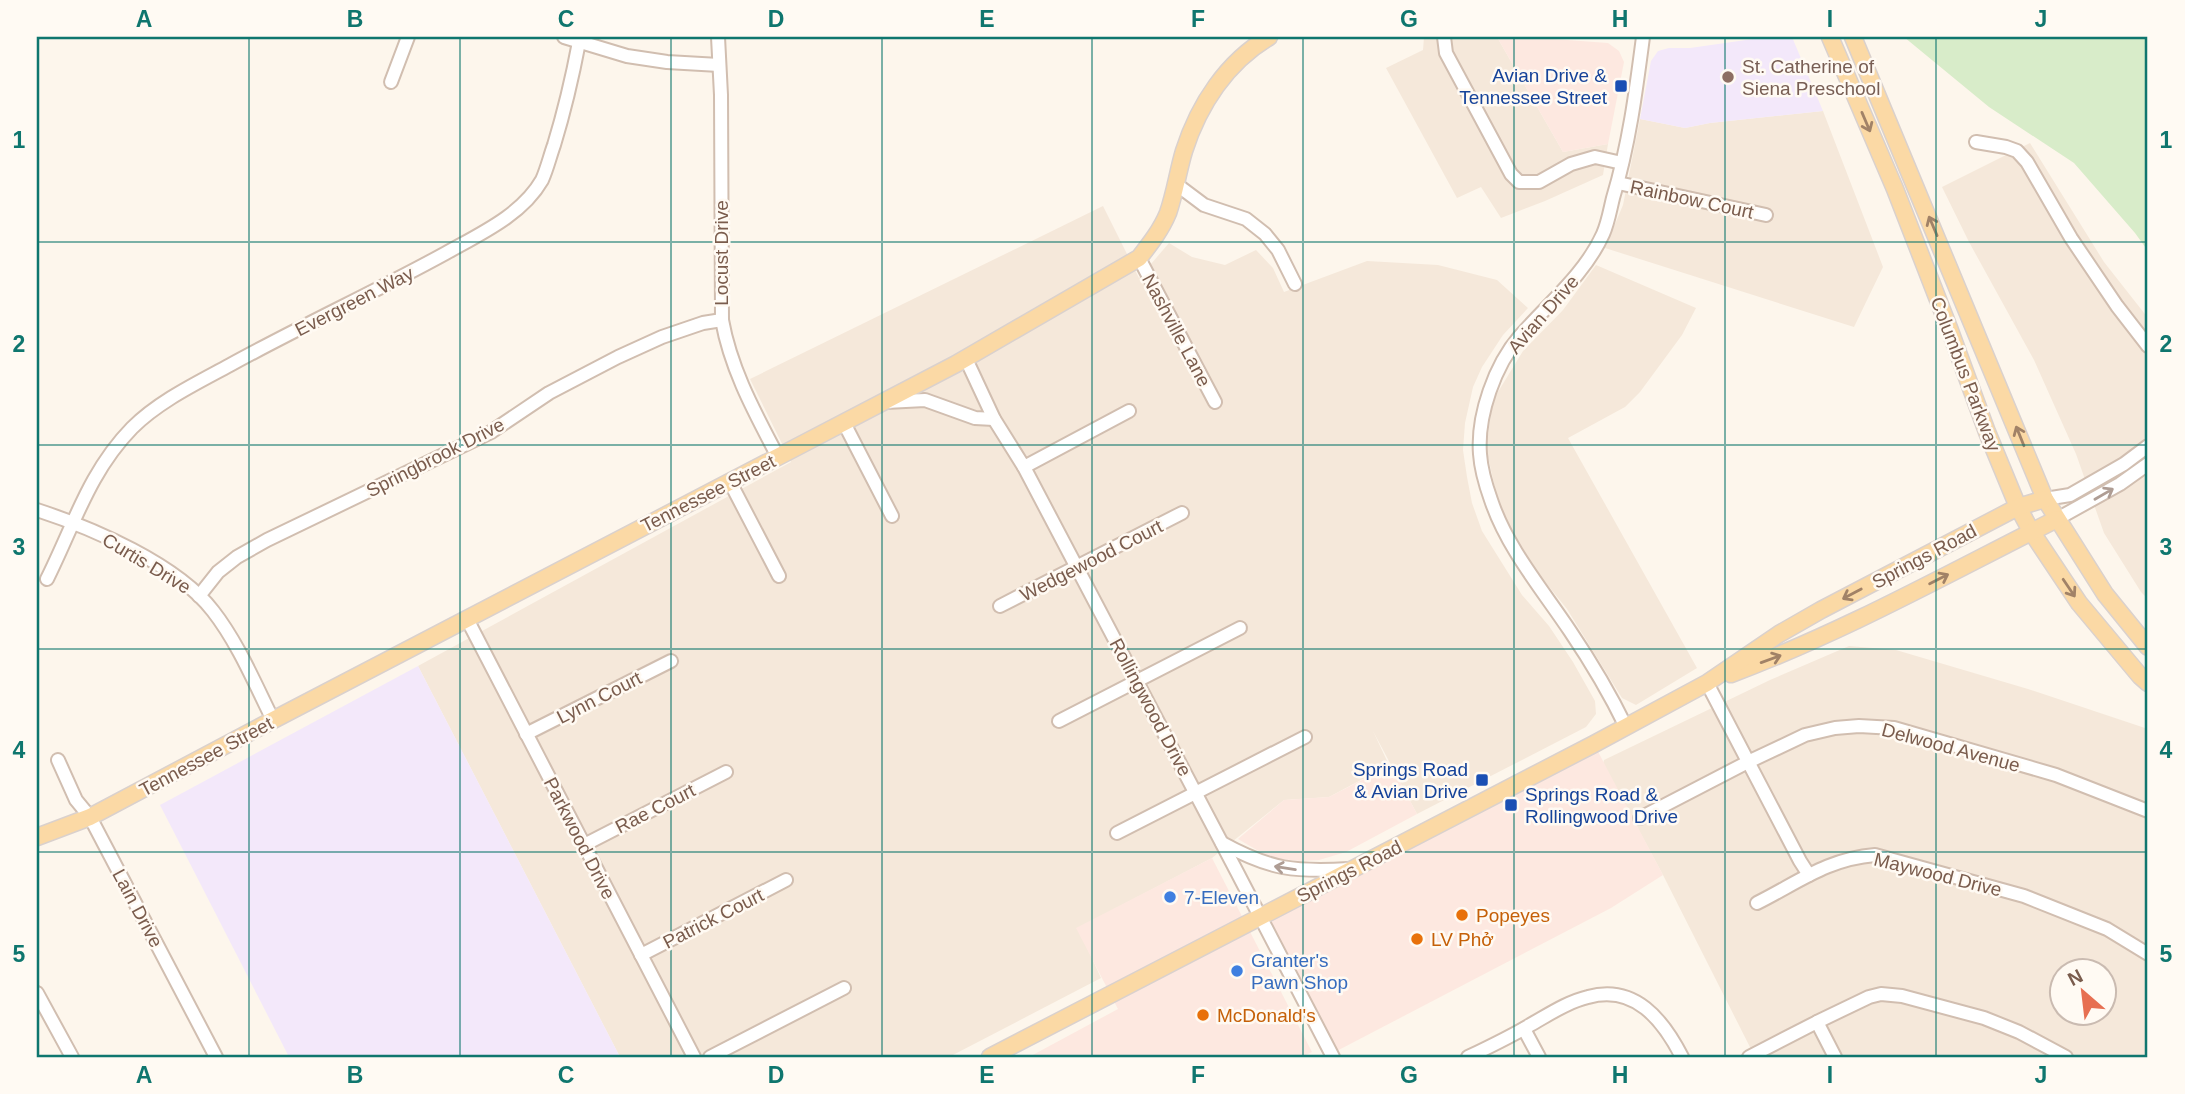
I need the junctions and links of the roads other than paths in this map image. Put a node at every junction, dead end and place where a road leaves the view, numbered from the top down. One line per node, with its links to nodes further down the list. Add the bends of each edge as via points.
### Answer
1 (408, 37): 11 (street)
2 (564, 37): 9 (street)
3 (718, 37): 10 (street, Locust Drive)
4 (1444, 37): 13 (street, via 1456,73 1519,182 1539,181 1595,157)
5 (1643, 37): 13 (street, Avian Drive)
6 (1830, 37): 33 (main road, Columbus Parkway, one-way to 33, via 1895,189)
7 (1853, 37): 32 (main road, Columbus Parkway, one-way to 7)
8 (1259, 39): 15 (main road, Tennessee Street, via 1211,93 1194,122)
9 (579, 42): 10 (street, via 627,56); 38 (street, Evergreen Way, via 569,96 543,178 531,196 481,234 252,353 147,415 106,460)
10 (719, 65): 19 (street, Locust Drive)
11 (391, 82)
12 (1976, 142): 20 (street, via 2017,151 2027,162 2071,238)
13 (1622, 163): 14 (street, Avian Drive)
14 (1618, 183): 16 (street, Rainbow Court); 54 (street, Avian Drive, via 1603,233 1589,258 1518,338 1498,369 1485,409 1480,453 1503,530 1602,681)
15 (1176, 184): 17 (main road, Tennessee Street, via 1167,215); 18 (street, via 1204,205 1246,219 1265,234)
16 (1766, 215)
17 (1139, 258): 21 (main road, Tennessee Street); 23 (street, Nashville Lane)
18 (1294, 284)
19 (722, 320): 28 (street, Locust Drive, via 737,375); 43 (street, Springbrook Drive, via 662,337 618,357 549,393 491,432 267,540 218,572)
20 (2148, 346)
21 (966, 359): 22 (main road, Tennessee Street); 25 (street, Rollingwood Drive)
22 (882, 402): 25 (street, via 925,400 975,418); 26 (main road, Tennessee Street)
23 (1215, 402)
24 (1129, 411): 30 (street)
25 (994, 419): 30 (street, Rollingwood Drive)
26 (844, 423): 28 (main road, Tennessee Street); 36 (street)
27 (2148, 446): 32 (street, Springs Road, via 2070,495)
28 (778, 457): 31 (main road, Tennessee Street)
29 (2148, 464): 37 (street, Springs Road, one-way to 29)
30 (1024, 467): 40 (street, Rollingwood Drive)
31 (730, 482): 41 (street); 45 (main road, Tennessee Street)
32 (2045, 499): 33 (main road, Springs Road); 37 (main road, Columbus Parkway)
33 (2018, 507): 39 (main road, Columbus Parkway); 50 (main road, Springs Road, one-way to 50, via 1821,610)
34 (37, 510): 38 (street, Curtis Drive)
35 (1182, 513): 40 (street, Wedgewood Court)
36 (892, 516)
37 (2057, 519): 39 (main road, Springs Road); 47 (main road, Columbus Parkway, via 2105,594)
38 (74, 522): 42 (street, Evergreen Way); 43 (street, Curtis Drive, via 155,564)
39 (2031, 531): 50 (main road, Springs Road, one-way to 39, via 1857,621); 51 (main road, Columbus Parkway, one-way to 51, via 2079,603)
40 (1077, 567): 44 (street, Wedgewood Court); 49 (street, Rollingwood Drive)
41 (779, 576)
42 (47, 579)
43 (200, 596): 52 (street, Curtis Drive, via 227,631)
44 (1000, 606)
45 (467, 619): 52 (main road, Tennessee Street); 55 (street, Parkwood Drive)
46 (1240, 628): 49 (street)
47 (2148, 647)
48 (671, 661): 55 (street, Lynn Court)
49 (1137, 681): 53 (street); 60 (street, Rollingwood Drive)
50 (1707, 683): 54 (main road, Springs Road); 58 (street)
51 (2148, 683)
52 (273, 720): 62 (main road, Tennessee Street)
53 (1059, 721)
54 (1626, 727): 68 (main road, Springs Road)
55 (526, 734): 67 (street, Parkwood Drive)
56 (1305, 737): 60 (street)
57 (58, 760): 62 (street, Lain Drive, via 76,800)
58 (1748, 762): 61 (street, Delwood Avenue, via 1805,735 1859,726 1894,728 2056,775); 63 (street, Delwood Avenue); 69 (street)
59 (726, 772): 67 (street, Rae Court)
60 (1196, 793): 64 (street); 66 (street, Rollingwood Drive)
61 (2148, 811)
62 (90, 817): 65 (main road, Tennessee Street); 80 (street, Lain Drive)
63 (1640, 818)
64 (1117, 833)
65 (37, 837)
66 (1222, 842): 68 (street, one-way to 66, via 1275,867); 72 (street, Rollingwood Drive)
67 (583, 845): 74 (street, Parkwood Drive)
68 (1353, 869): 72 (main road, Springs Road)
69 (1809, 875): 71 (street, Maywood Drive); 73 (street, Maywood Drive, via 1836,862 1875,855 2024,896 2107,929)
70 (786, 880): 74 (street, Patrick Court)
71 (1758, 903)
72 (1261, 917): 83 (main road, Springs Road); 84 (street, Rollingwood Drive)
73 (2148, 954)
74 (641, 956): 81 (street, Parkwood Drive)
75 (844, 988): 82 (street)
76 (37, 993): 79 (street)
77 (1817, 1022): 88 (street); 89 (street); 90 (street, via 1869,997 1902,996 1984,1018)
78 (1524, 1028): 85 (street); 86 (street); 87 (street, via 1587,997 1628,998 1650,1010 1670,1033)
79 (72, 1057)
80 (216, 1057)
81 (694, 1057)
82 (710, 1057)
83 (990, 1057)
84 (1333, 1057)
85 (1468, 1057)
86 (1539, 1057)
87 (1682, 1057)
88 (1749, 1057)
89 (1835, 1057)
90 (2066, 1057)

